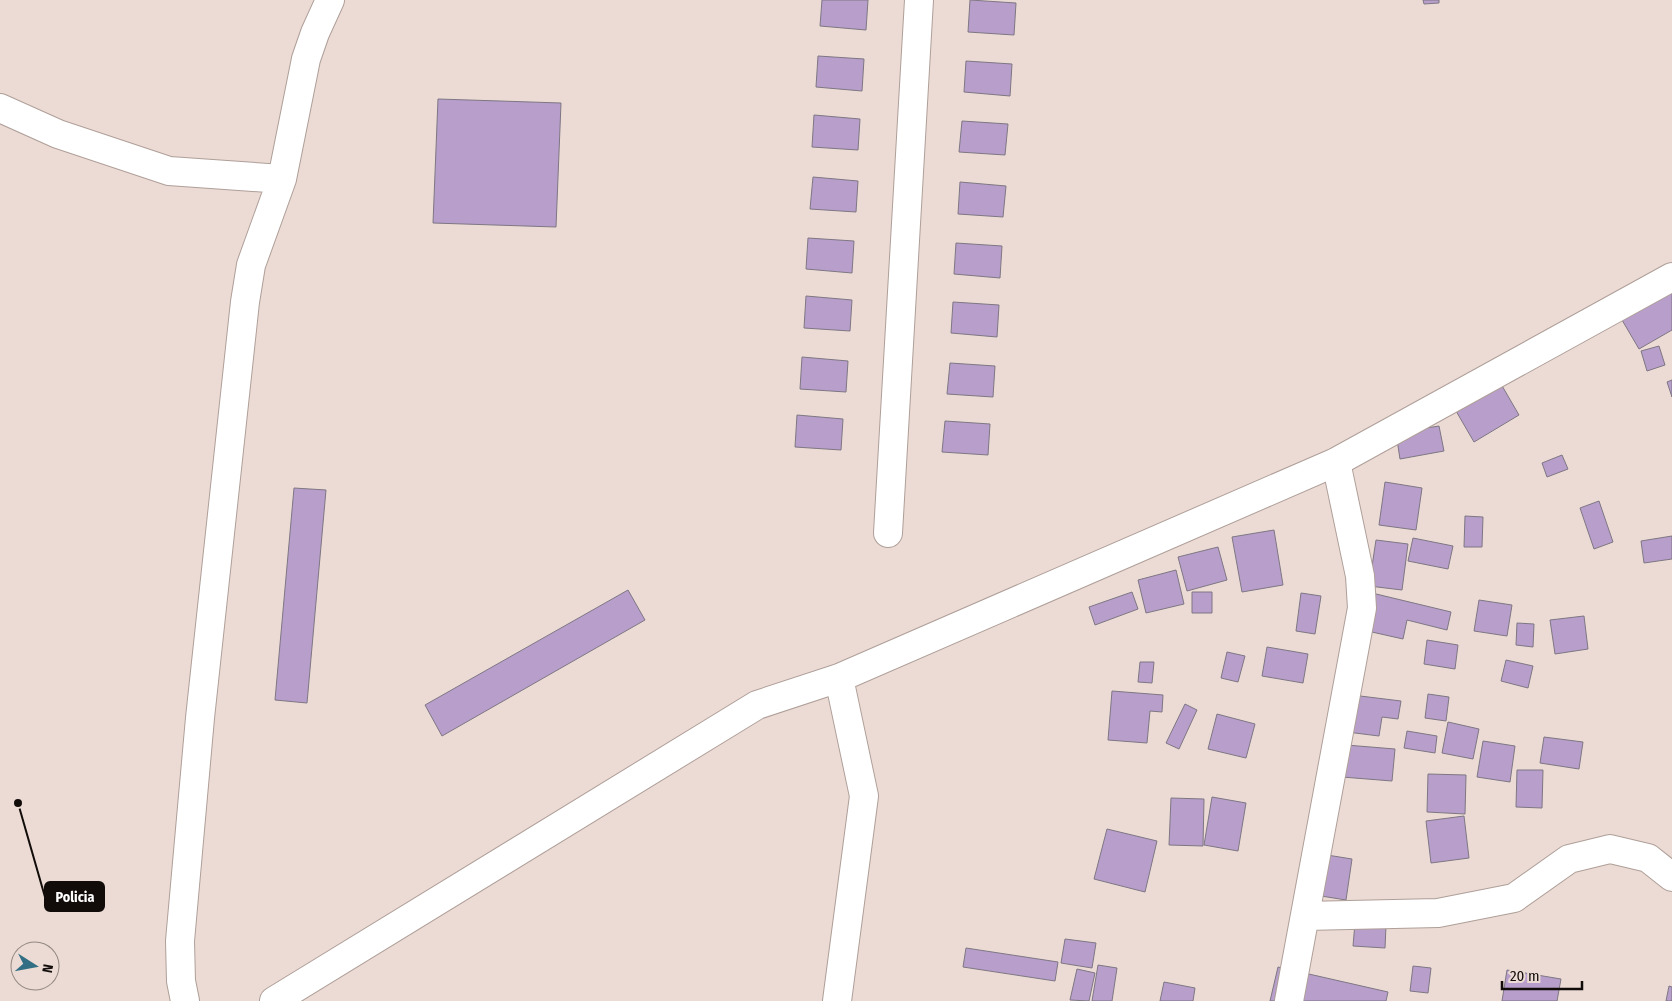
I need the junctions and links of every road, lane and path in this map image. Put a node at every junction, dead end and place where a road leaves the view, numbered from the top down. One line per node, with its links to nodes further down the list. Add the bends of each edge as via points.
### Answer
1 (330, 0): 4 (street, via 306,59)
2 (919, 0): 7 (street)
3 (0, 108): 4 (street, via 58,134 169,171)
4 (282, 179): 11 (street, via 251,265 245,302 200,718 180,941)
5 (1672, 278): 6 (street)
6 (1336, 462): 8 (street); 10 (street, via 1360,576 1362,608)
7 (888, 533)
8 (839, 678): 12 (street, via 757,705); 13 (street, via 864,796)
9 (1672, 877): 10 (street, via 1648,858 1610,849 1569,859 1514,898 1438,913)
10 (1305, 916): 14 (street)
11 (185, 1001)
12 (274, 1001)
13 (837, 1001)
14 (1289, 1001)

